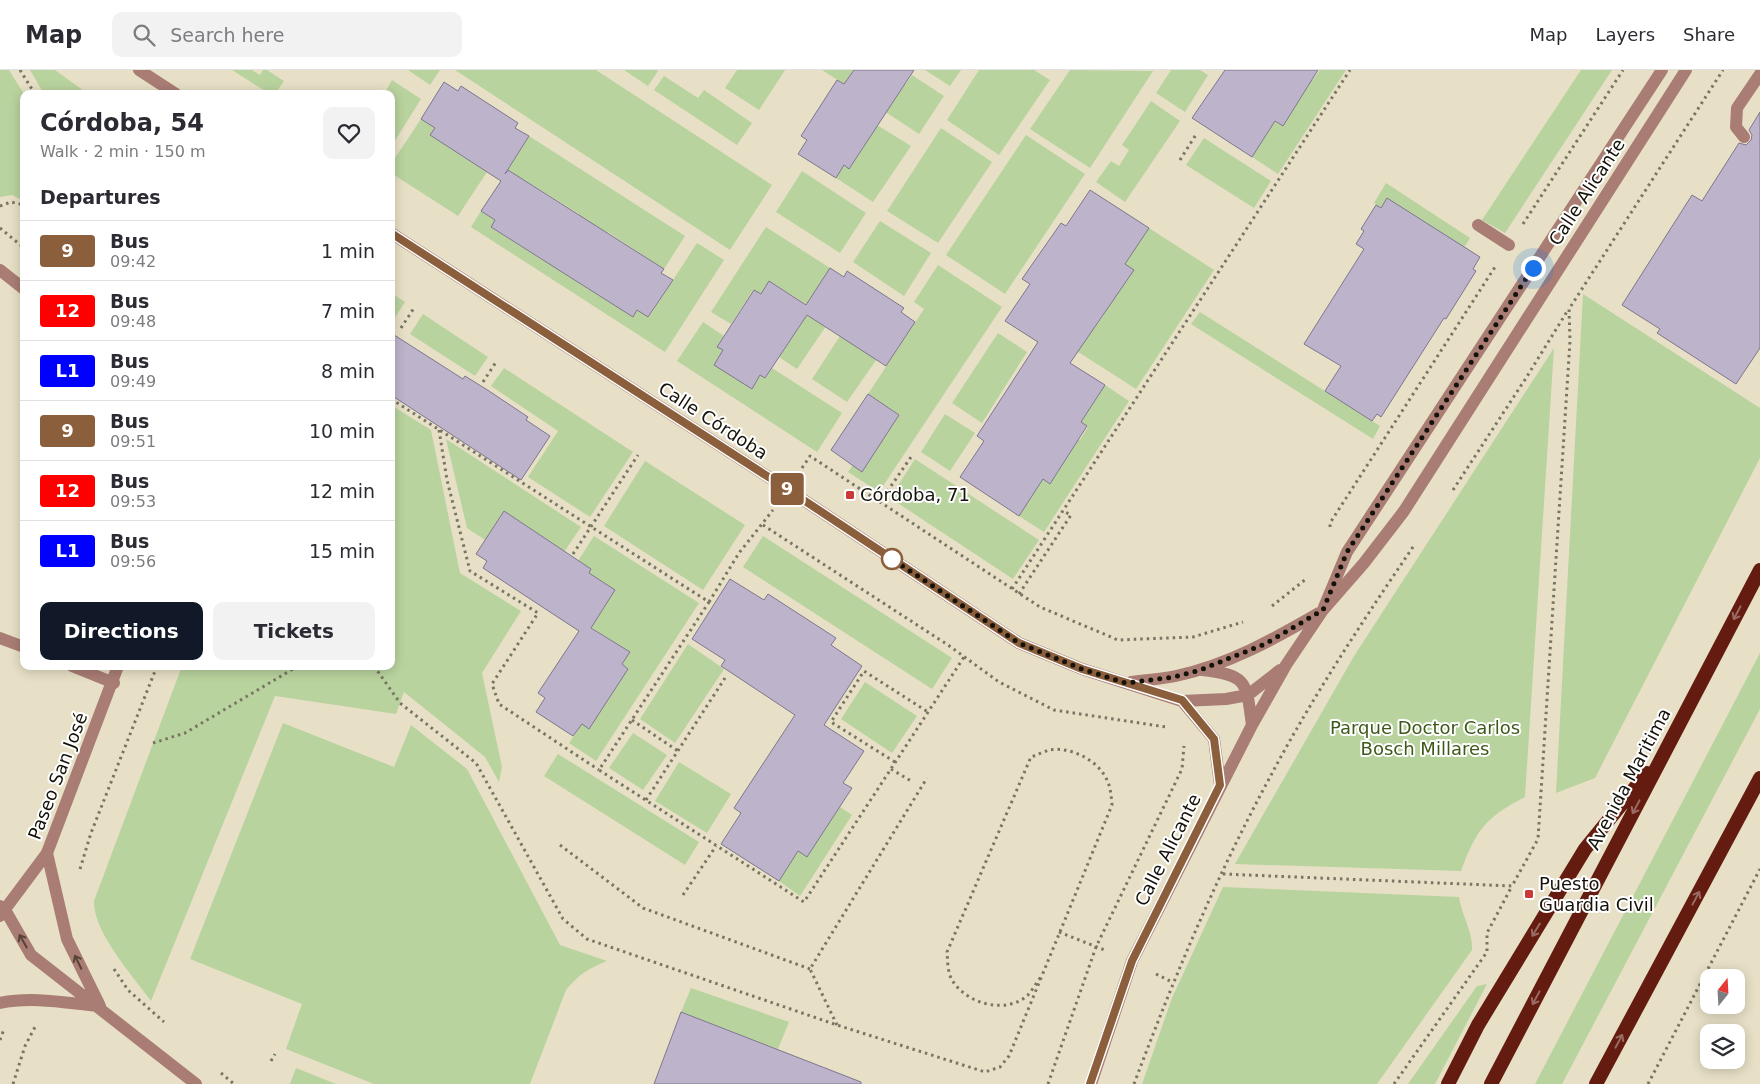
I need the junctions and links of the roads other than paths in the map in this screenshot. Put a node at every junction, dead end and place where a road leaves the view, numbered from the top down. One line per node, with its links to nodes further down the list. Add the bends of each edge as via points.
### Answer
1 (139, 70): 5 (street)
2 (1662, 70): 13 (street, via 1347,552)
3 (1686, 70): 13 (street, Calle Alicante, via 1404,512)
4 (1760, 74): 6 (street, via 1737,108 1736,128)
5 (170, 90)
6 (1744, 137)
7 (1478, 225): 9 (street)
8 (395, 236): 21 (street, Calle Córdoba, via 1019,643)
9 (1509, 246)
10 (0, 270): 11 (street)
11 (20, 286)
12 (1760, 570): 25 (highway, Avenida Maritima, one-way to 25)
13 (1323, 610): 16 (street, Calle Alicante); 19 (street, Calle Córdoba, via 1265,644)
14 (0, 638): 15 (street)
15 (20, 646)
16 (1286, 665): 22 (street, Calle Córdoba); 24 (street, Calle Alicante)
17 (82, 670): 20 (street)
18 (117, 670): 20 (street, Paseo San José)
19 (1200, 670): 21 (street, Calle Córdoba); 22 (street, Calle Córdoba, via 1233,675 1242,680)
20 (114, 683): 28 (street, Paseo San José)
21 (1126, 683): 23 (street, Calle Córdoba)
22 (1248, 695): 23 (street, Calle Córdoba); 24 (street, Calle Córdoba)
23 (1182, 700): 27 (street, via 1214,739)
24 (1252, 725): 27 (street, Calle Alicante)
25 (1666, 749): 34 (highway, one-way to 34, via 1585,849 1478,1025); 35 (highway, Avenida Maritima, one-way to 35)
26 (1760, 778): 36 (highway, one-way to 26)
27 (1220, 785): 33 (street, Calle Alicante, via 1132,961)
28 (47, 853): 29 (street, Paseo San José); 31 (street, one-way to 28, via 67,939)
29 (1, 910): 31 (street, one-way to 29, via 31,955)
30 (0, 1004): 31 (street, via 14,1000)
31 (100, 1006): 32 (street)
32 (196, 1084)
33 (1090, 1084)
34 (1448, 1084)
35 (1491, 1084)
36 (1596, 1084)

